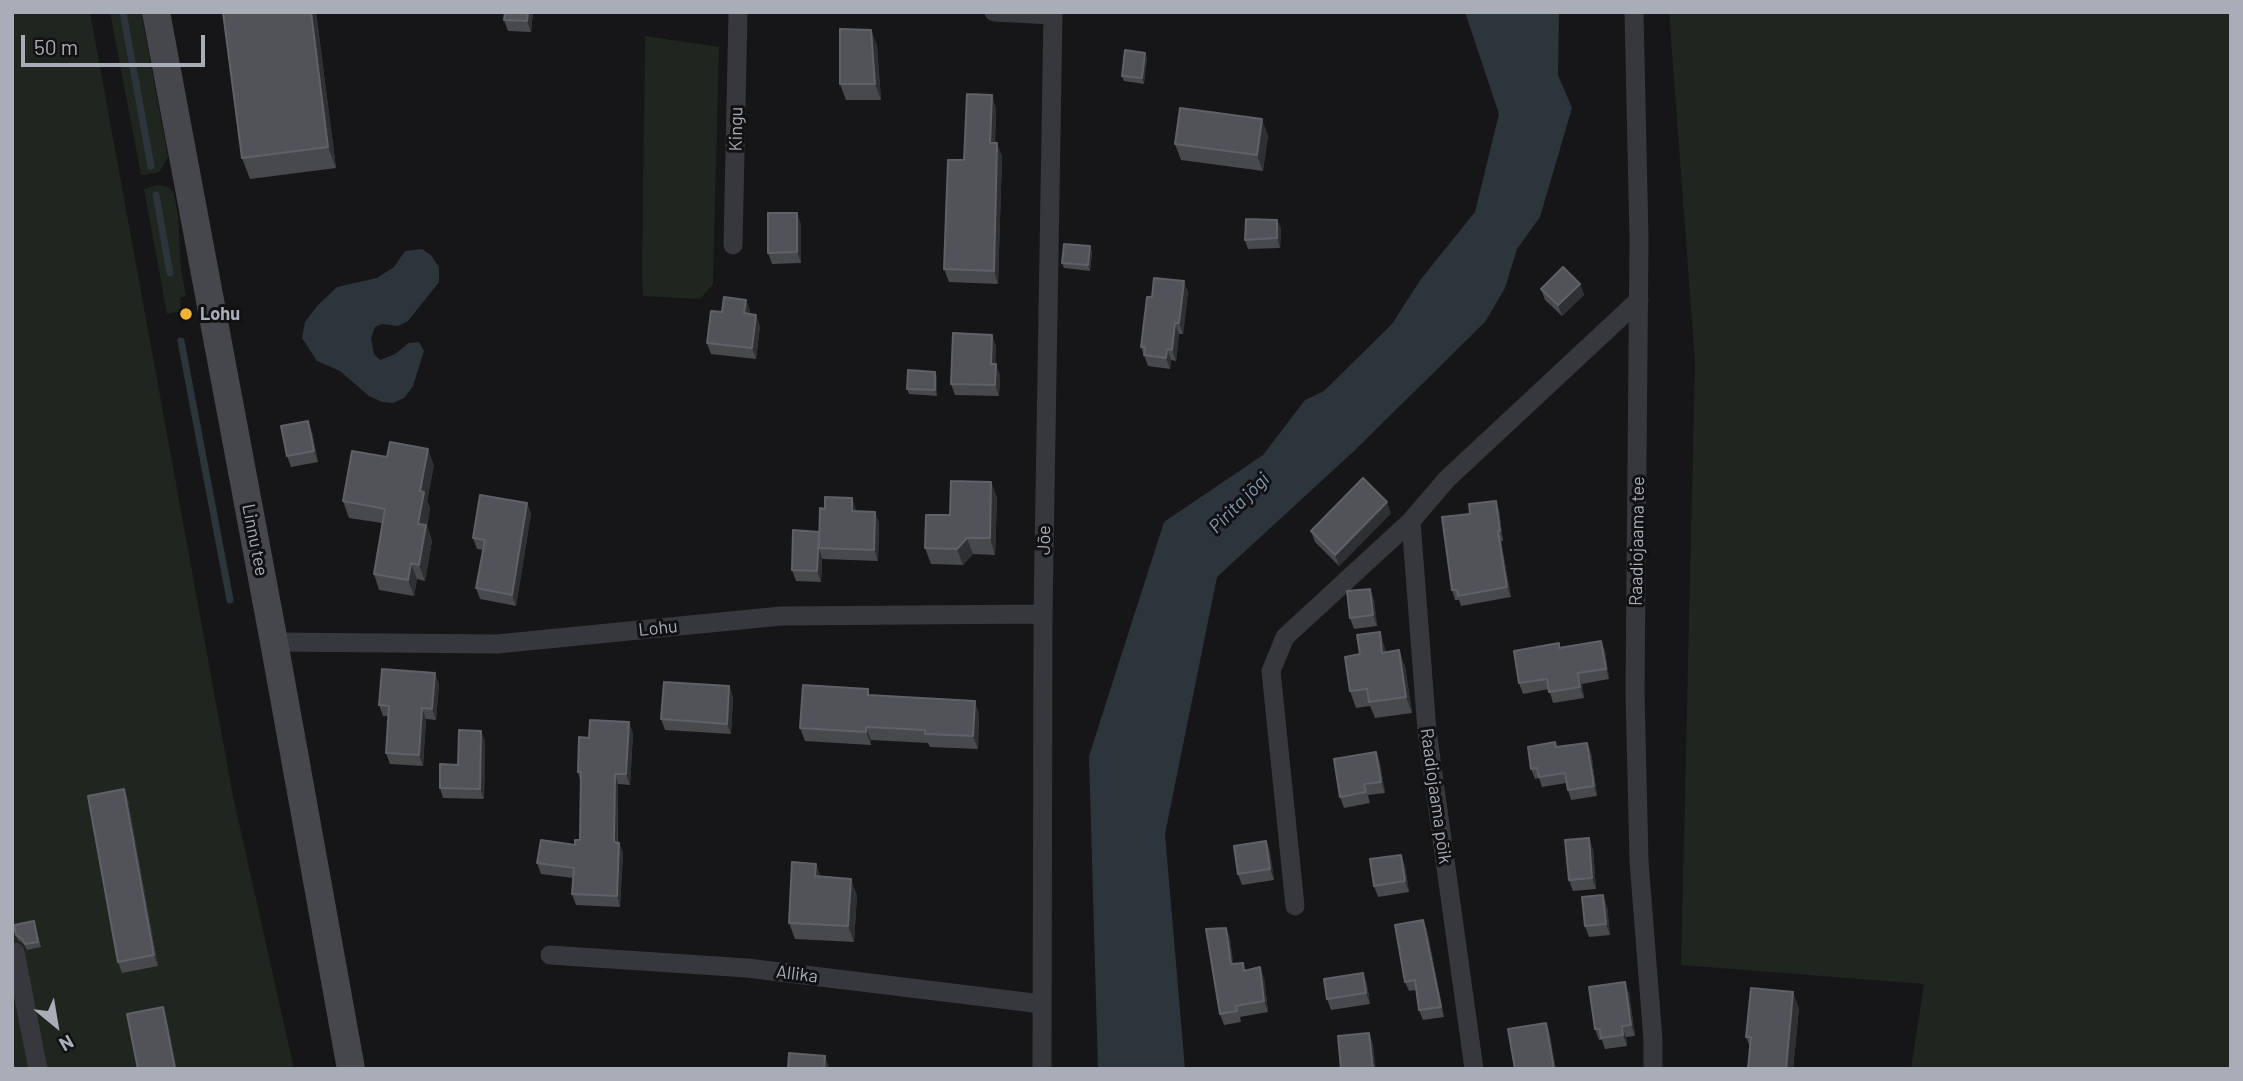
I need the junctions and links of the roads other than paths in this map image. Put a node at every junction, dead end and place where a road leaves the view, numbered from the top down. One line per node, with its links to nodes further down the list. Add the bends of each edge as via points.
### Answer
1 (156, 12): 10 (street, Linnu tee)
2 (738, 12): 6 (street, Kingu)
3 (994, 12): 5 (street)
4 (1633, 12): 7 (street, Raadiojaama tee)
5 (1053, 13): 9 (street, Jõe)
6 (733, 245)
7 (1639, 300): 8 (street, via 1447,479); 19 (street, Raadiojaama tee, via 1635,692 1639,861)
8 (1411, 521): 11 (street, via 1285,637 1271,671); 18 (street, Raadiojaama põik, via 1427,730)
9 (1043, 614): 10 (street, Lohu, via 780,616 497,645); 14 (street, Jõe)
10 (274, 642): 16 (street, Linnu tee)
11 (1295, 906)
12 (12, 953): 15 (street)
13 (550, 955): 14 (street, Allika, via 747,968)
14 (1042, 1003): 17 (street, Jõe)
15 (38, 1069)
16 (351, 1069)
17 (1042, 1069)
18 (1474, 1069)
19 (1653, 1069)

